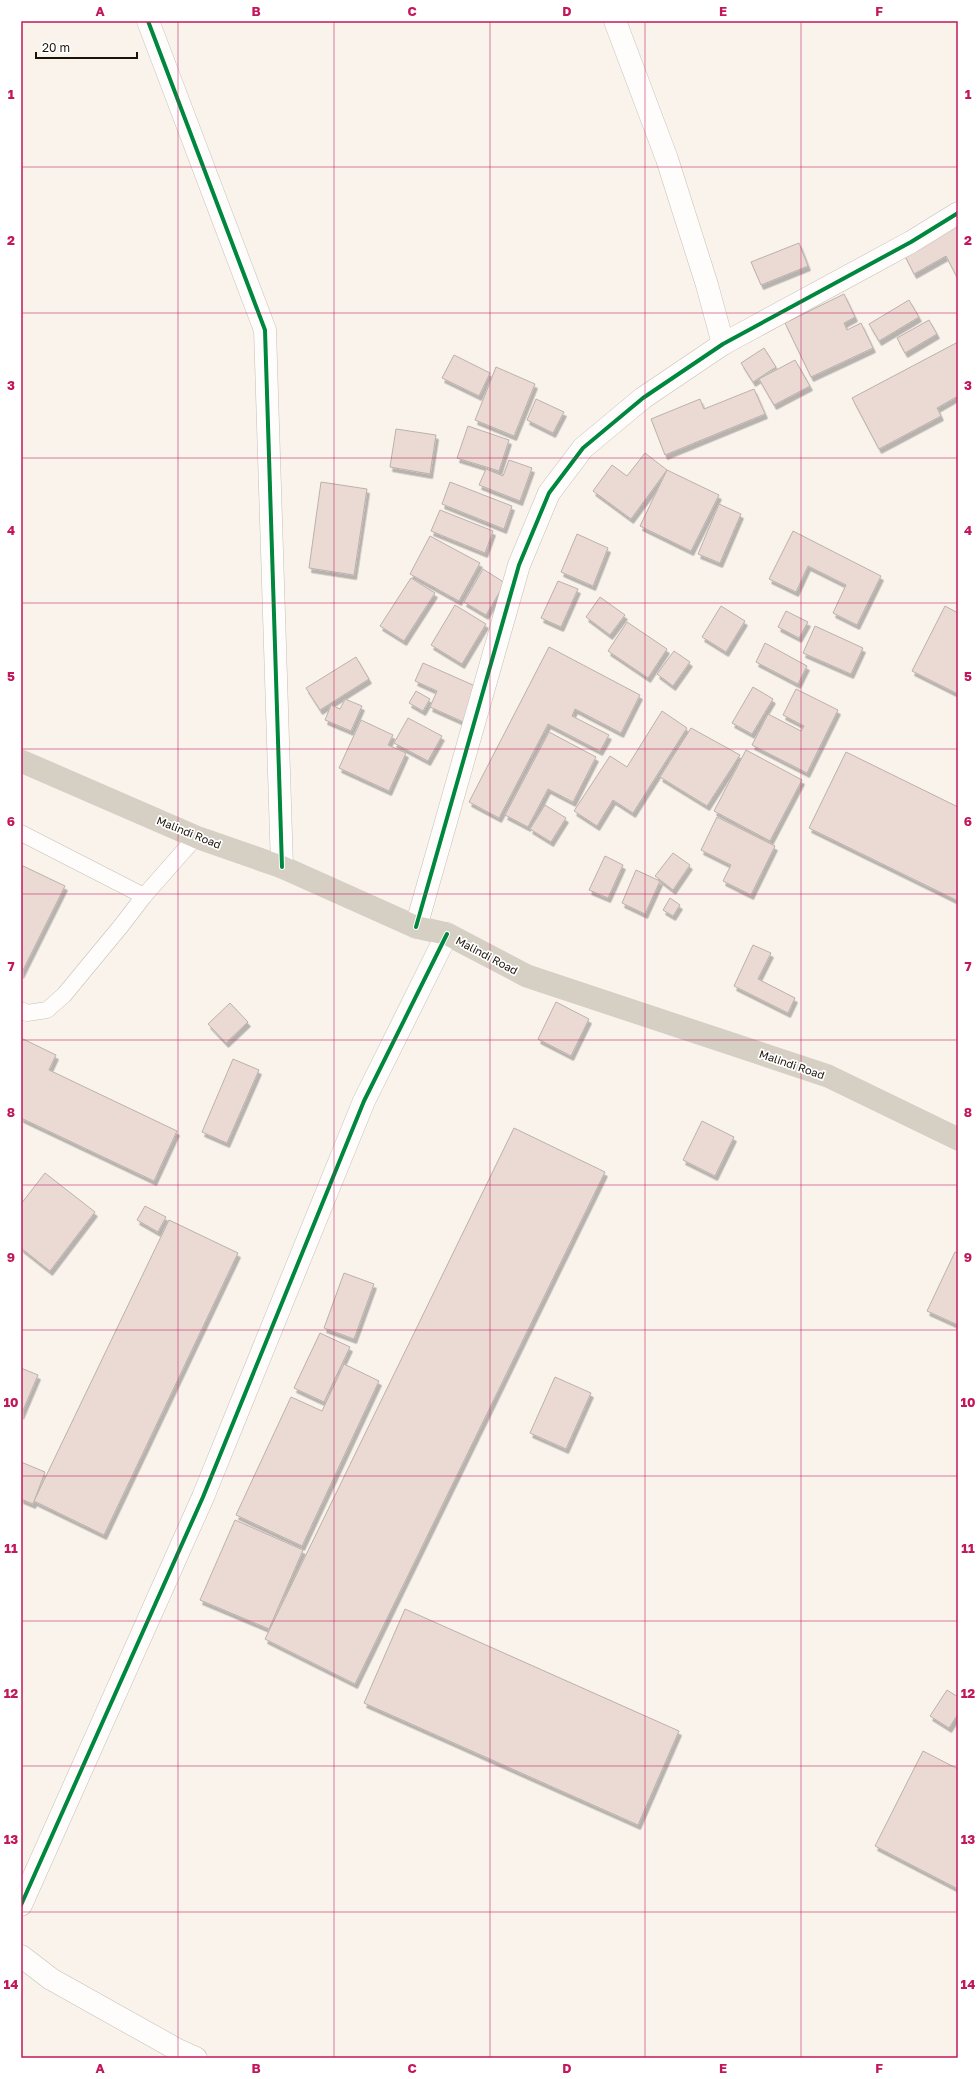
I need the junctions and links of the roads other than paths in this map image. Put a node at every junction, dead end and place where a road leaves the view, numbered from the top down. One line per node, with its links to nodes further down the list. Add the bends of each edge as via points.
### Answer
1 (148, 21): 8 (street, via 265,330)
2 (615, 21): 4 (street, via 667,159)
3 (958, 213): 4 (street, via 911,242)
4 (723, 344): 10 (street, via 643,398 583,448 549,493 519,565)
5 (21, 761): 7 (highway, Malindi Road)
6 (21, 833): 9 (lane)
7 (196, 837): 8 (highway, Malindi Road); 9 (lane)
8 (282, 867): 10 (highway, Malindi Road)
9 (144, 896): 12 (lane, via 64,995 47,1010 27,1013)
10 (416, 927): 11 (highway, Malindi Road)
11 (447, 934): 13 (highway, Malindi Road, via 527,976 828,1076); 14 (street, via 364,1101 203,1497)
12 (21, 1010)
13 (958, 1139)
14 (21, 1905)
15 (21, 1956): 16 (street, via 51,1979)
16 (196, 2058)

